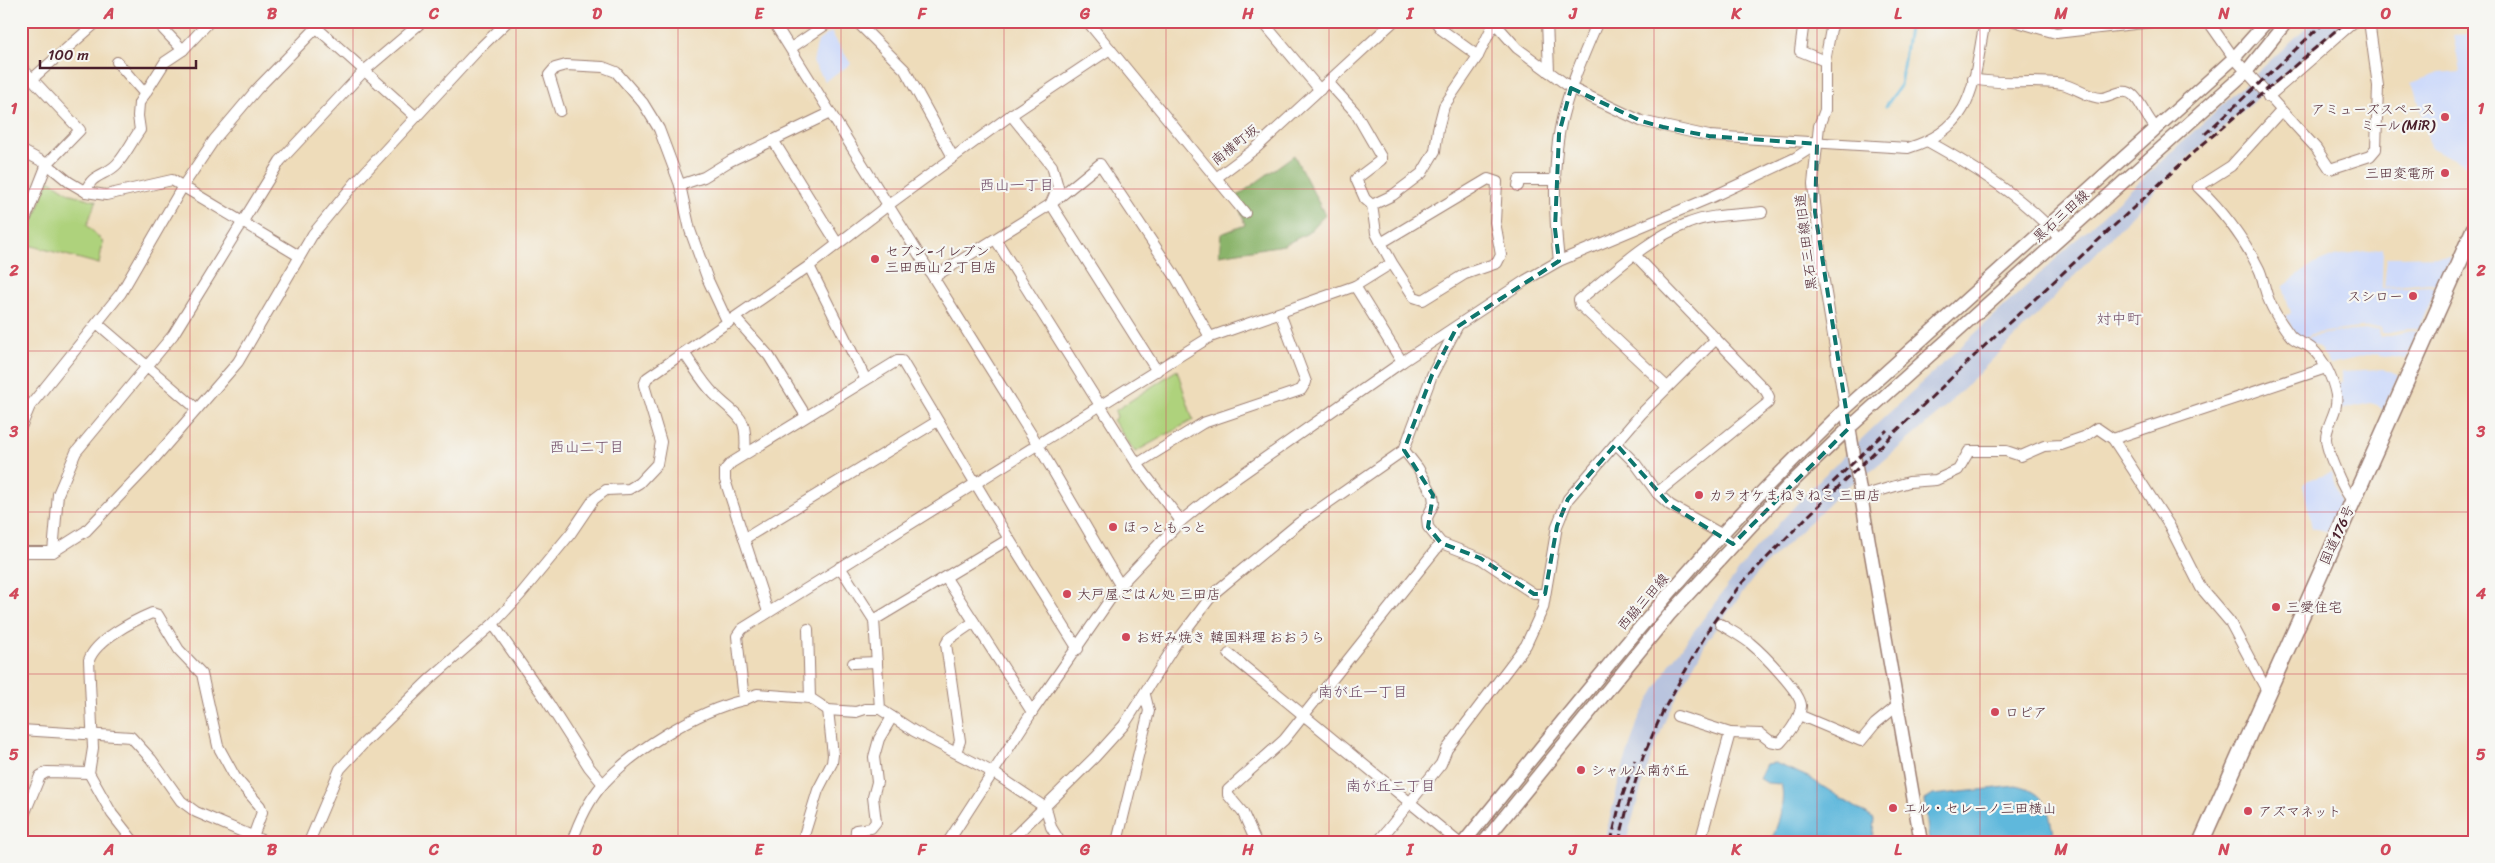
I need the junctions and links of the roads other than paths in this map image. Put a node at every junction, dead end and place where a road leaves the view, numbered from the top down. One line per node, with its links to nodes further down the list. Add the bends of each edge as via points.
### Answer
1 (98, 21): 40 (street)
2 (210, 21): 31 (street)
3 (423, 21): 37 (street)
4 (508, 21): 51 (street)
5 (773, 21): 29 (street)
6 (831, 21): 29 (street)
7 (856, 21): 57 (street, via 905,70)
8 (1088, 21): 30 (street, 南横町坂)
9 (1262, 21): 44 (street)
10 (1394, 21): 42 (street, 南横町坂)
11 (1435, 21): 32 (street, via 1442,30)
12 (1547, 21): 38 (street)
13 (1598, 21): 43 (street)
14 (1804, 21): 34 (street, via 1800,51)
15 (1835, 21): 34 (street, 黒石三田線旧道)
16 (1985, 21): 41 (street)
17 (2014, 21): 27 (street, via 2056,33)
18 (2160, 21): 26 (street)
19 (2208, 21): 33 (street)
20 (2267, 21): 33 (main road, 黒石三田線)
21 (2355, 21): 46 (street)
22 (2369, 21): 48 (street, via 2378,86 2376,149 2370,156 2330,169 2316,148)
23 (1494, 22): 32 (street); 38 (street, via 1517,48)
24 (2281, 23): 39 (main road, 黒石三田線)
25 (320, 24): 37 (street); 62 (street, via 214,140)
26 (2120, 24): 27 (street)
27 (2076, 26)
28 (163, 29): 31 (street)
29 (791, 48): 49 (street)
30 (1110, 49): 50 (street); 59 (street, 南横町坂)
31 (183, 50): 45 (street, via 165,62)
32 (1478, 56): 66 (street, via 1444,106 1435,151 1422,173 1394,195)
33 (2234, 58): 39 (street); 52 (main road, 黒石三田線)
34 (1825, 61): 55 (street, 黒石三田線旧道, via 1825,110)
35 (117, 62): 45 (street)
36 (21, 67): 40 (street)
37 (364, 71): 51 (street); 71 (street, via 280,161)
38 (1549, 72): 43 (street)
39 (2246, 72): 46 (street); 74 (main road, 黒石三田線)
40 (32, 79): 58 (street, via 80,130)
41 (1973, 79): 52 (street, via 2000,84 2060,84 2097,97 2128,93 2135,96 2147,119); 54 (street, via 1968,102 1959,118)
42 (1328, 82): 44 (street, 南横町坂); 66 (street, via 1355,112 1381,157 1356,179 1365,200)
43 (1571, 88): 55 (street, via 1641,121 1663,127 1710,136); 60 (street, via 1559,134)
44 (1320, 90): 59 (street, 南横町坂, via 1256,148)
45 (145, 94): 64 (street, via 139,103 140,130 116,165 93,178)
46 (2268, 97): 48 (street)
47 (560, 111): 61 (street, via 549,75 555,68 566,65 616,72 643,103 659,129)
48 (2281, 111): 94 (street, via 2231,166 2198,187 2230,224 2260,270 2268,297 2289,334 2296,342 2311,348)
49 (830, 113): 53 (street); 67 (street)
50 (1011, 115): 57 (street); 65 (street, via 1052,166 1058,187)
51 (416, 117): 78 (street, via 355,183 313,234)
52 (2156, 128): 72 (main road, 黒石三田線)
53 (773, 140): 61 (street, via 704,177); 76 (street)
54 (1929, 142): 55 (street, via 1908,148 1834,142); 72 (street, via 1986,174)
55 (1817, 144): 80 (street, via 1795,158 1712,197); 99 (street, 黒石三田線旧道, via 1813,184 1816,231)
56 (21, 150): 58 (street)
57 (953, 157): 67 (street)
58 (47, 164): 64 (street); 70 (street, via 25,220)
59 (1216, 178): 69 (street)
60 (1556, 180): 63 (street, via 1519,180); 80 (street, via 1555,229)
61 (680, 185): 86 (street, via 699,255 715,297)
62 (183, 186): 64 (street, via 172,180 106,195); 71 (street); 87 (street, via 121,293)
63 (1518, 186)
64 (86, 192)
65 (1051, 204): 75 (street); 89 (street, via 1100,164 1175,276); 95 (street)
66 (1372, 205): 77 (street, via 1376,233)
67 (887, 206): 76 (street); 83 (street)
68 (1762, 212): 79 (street, via 1690,222 1661,237)
69 (1245, 213)
70 (21, 219)
71 (243, 222): 78 (street); 93 (street, via 172,335)
72 (2049, 226): 74 (street); 99 (main road, 黒石三田線)
73 (2474, 229): 114 (highway, 国道176号)
74 (2059, 238): 104 (main road, 黒石三田線)
75 (996, 240): 83 (street); 98 (street)
76 (837, 243): 82 (street)
77 (1381, 243): 81 (street); 81 (street, via 1488,178 1497,182 1495,222 1501,255 1497,262 1465,274 1423,300 1414,296)
78 (300, 256): 100 (street, via 238,362)
79 (1636, 256): 90 (street); 97 (street, via 1579,300 1580,305)
80 (1559, 262): 88 (street)
81 (1392, 263): 84 (street)
82 (809, 266): 86 (street); 96 (street)
83 (934, 277): 107 (street)
84 (1355, 286): 85 (street); 92 (street)
85 (1280, 314): 89 (street); 110 (street, via 1306,382 1301,390 1203,423)
86 (731, 321): 91 (street); 101 (street, via 769,356)
87 (98, 324): 93 (street); 103 (street, via 30,406)
88 (1457, 326): 92 (street); 108 (street, via 1432,375)
89 (1210, 337): 95 (street)
90 (1716, 339): 97 (street); 112 (street, via 1766,390 1768,403)
91 (684, 353): 109 (street, via 715,395 744,423); 130 (street, via 647,378 644,385 661,442 657,464 639,484 629,489 606,490 594,499 571,533)
92 (1402, 362): 115 (street, via 1218,491)
93 (146, 367): 100 (street); 122 (street, via 76,452 58,494)
94 (2326, 368): 105 (street); 114 (street, via 2336,396 2336,408 2326,438 2332,462 2347,496)
95 (1157, 371): 98 (street)
96 (865, 378): 101 (street); 102 (street, via 896,361 902,362)
97 (1667, 387): 106 (street)
98 (1100, 406): 107 (street); 110 (street)
99 (1845, 408): 104 (main road); 116 (main road, 西脇三田線)
100 (197, 409): 122 (street, via 86,531)
101 (806, 416): 109 (street)
102 (936, 422): 111 (street); 117 (street)
103 (21, 427)
104 (1849, 428): 113 (main road); 120 (main road, 西脇三田線)
105 (2113, 439): 113 (street, via 2097,428 2061,446 2044,446 2021,456 2006,451 1969,451 1958,470 1936,480 1909,482); 137 (street, via 2169,526 2202,588 2234,629)
106 (1616, 444): 112 (street); 126 (street, via 1568,499 1557,526)
107 (1038, 445): 111 (street); 125 (street)
108 (1404, 450): 119 (street, via 1433,495 1428,527); 138 (street, via 1299,523 1213,594 1178,640)
109 (745, 454): 117 (street, via 725,470 725,480)
110 (1137, 464): 115 (street)
111 (975, 484): 118 (street); 123 (street)
112 (1657, 493): 116 (street, via 1670,505)
113 (1862, 496): 141 (main road)
114 (2353, 501): 137 (highway, 国道176号)
115 (1181, 521): 125 (street)
116 (1721, 534): 120 (street); 175 (main road, 西脇三田線)
117 (744, 539): 127 (street)
118 (1009, 539): 124 (street); 133 (street)
119 (1441, 543): 126 (street, via 1480,558 1534,594); 145 (street)
120 (1733, 544): 176 (main road, 西脇三田線, via 1669,615)
121 (21, 552): 122 (street)
122 (53, 552)
123 (840, 567): 127 (street); 128 (street)
124 (946, 578): 128 (street); 129 (street)
125 (1120, 585): 133 (street)
126 (1545, 594): 156 (street, via 1543,608 1526,645 1447,749 1441,764)
127 (768, 612): 140 (street, via 737,636)
128 (874, 620): 135 (street)
129 (974, 622): 144 (street); 152 (street, via 946,644 960,740)
130 (493, 624): 155 (street, via 589,767); 164 (street, via 430,679 340,769)
131 (1720, 624): 146 (street, via 1749,642 1771,663 1798,697 1801,704)
132 (808, 629): 139 (street)
133 (1078, 649): 144 (street)
134 (1229, 654): 145 (street)
135 (877, 662): 136 (street); 142 (street)
136 (853, 663)
137 (2267, 691): 179 (highway, 国道176号)
138 (1145, 695): 157 (street, via 1101,751); 171 (street, via 1149,711)
139 (810, 698): 140 (street, via 757,694); 143 (street)
140 (744, 700): 155 (street, via 690,718 635,757)
141 (1897, 706): 146 (street, via 1860,741); 178 (main road)
142 (880, 709): 143 (street, via 856,712); 148 (street)
143 (828, 710): 166 (street, via 832,763 818,790)
144 (1032, 712): 154 (street)
145 (1303, 715): 156 (street); 172 (street, via 1284,740 1228,790)
146 (1799, 715): 150 (street, via 1780,743 1761,734)
147 (1677, 716): 150 (street)
148 (892, 717): 152 (street); 167 (street, via 878,739 874,756 876,822 871,828 856,830)
149 (21, 730): 151 (street)
150 (1730, 732): 177 (street)
151 (92, 734): 153 (street); 160 (street, via 131,737 181,801 196,812); 160 (street, via 89,660 92,653 129,623 152,613 158,615 179,650 202,674 218,746 235,777 260,806 262,812)
152 (956, 752): 154 (street)
153 (89, 773): 158 (street, via 47,772 40,776); 162 (street, via 112,814)
154 (994, 773): 157 (street); 168 (street)
155 (604, 784): 165 (street, via 584,810)
156 (1410, 801): 173 (street); 174 (street)
157 (1046, 808): 169 (street); 170 (street, via 1050,827)
158 (21, 822)
159 (21, 836): 161 (street)
160 (252, 839): 163 (street)
161 (29, 842)
162 (134, 842)
163 (266, 842)
164 (309, 842)
165 (572, 842)
166 (802, 842)
167 (855, 842)
168 (948, 842)
169 (1009, 842)
170 (1060, 842)
171 (1117, 842)
172 (1256, 842)
173 (1378, 842)
174 (1458, 842)
175 (1464, 842)
176 (1484, 842)
177 (1700, 842)
178 (1921, 842)
179 (2201, 842)

